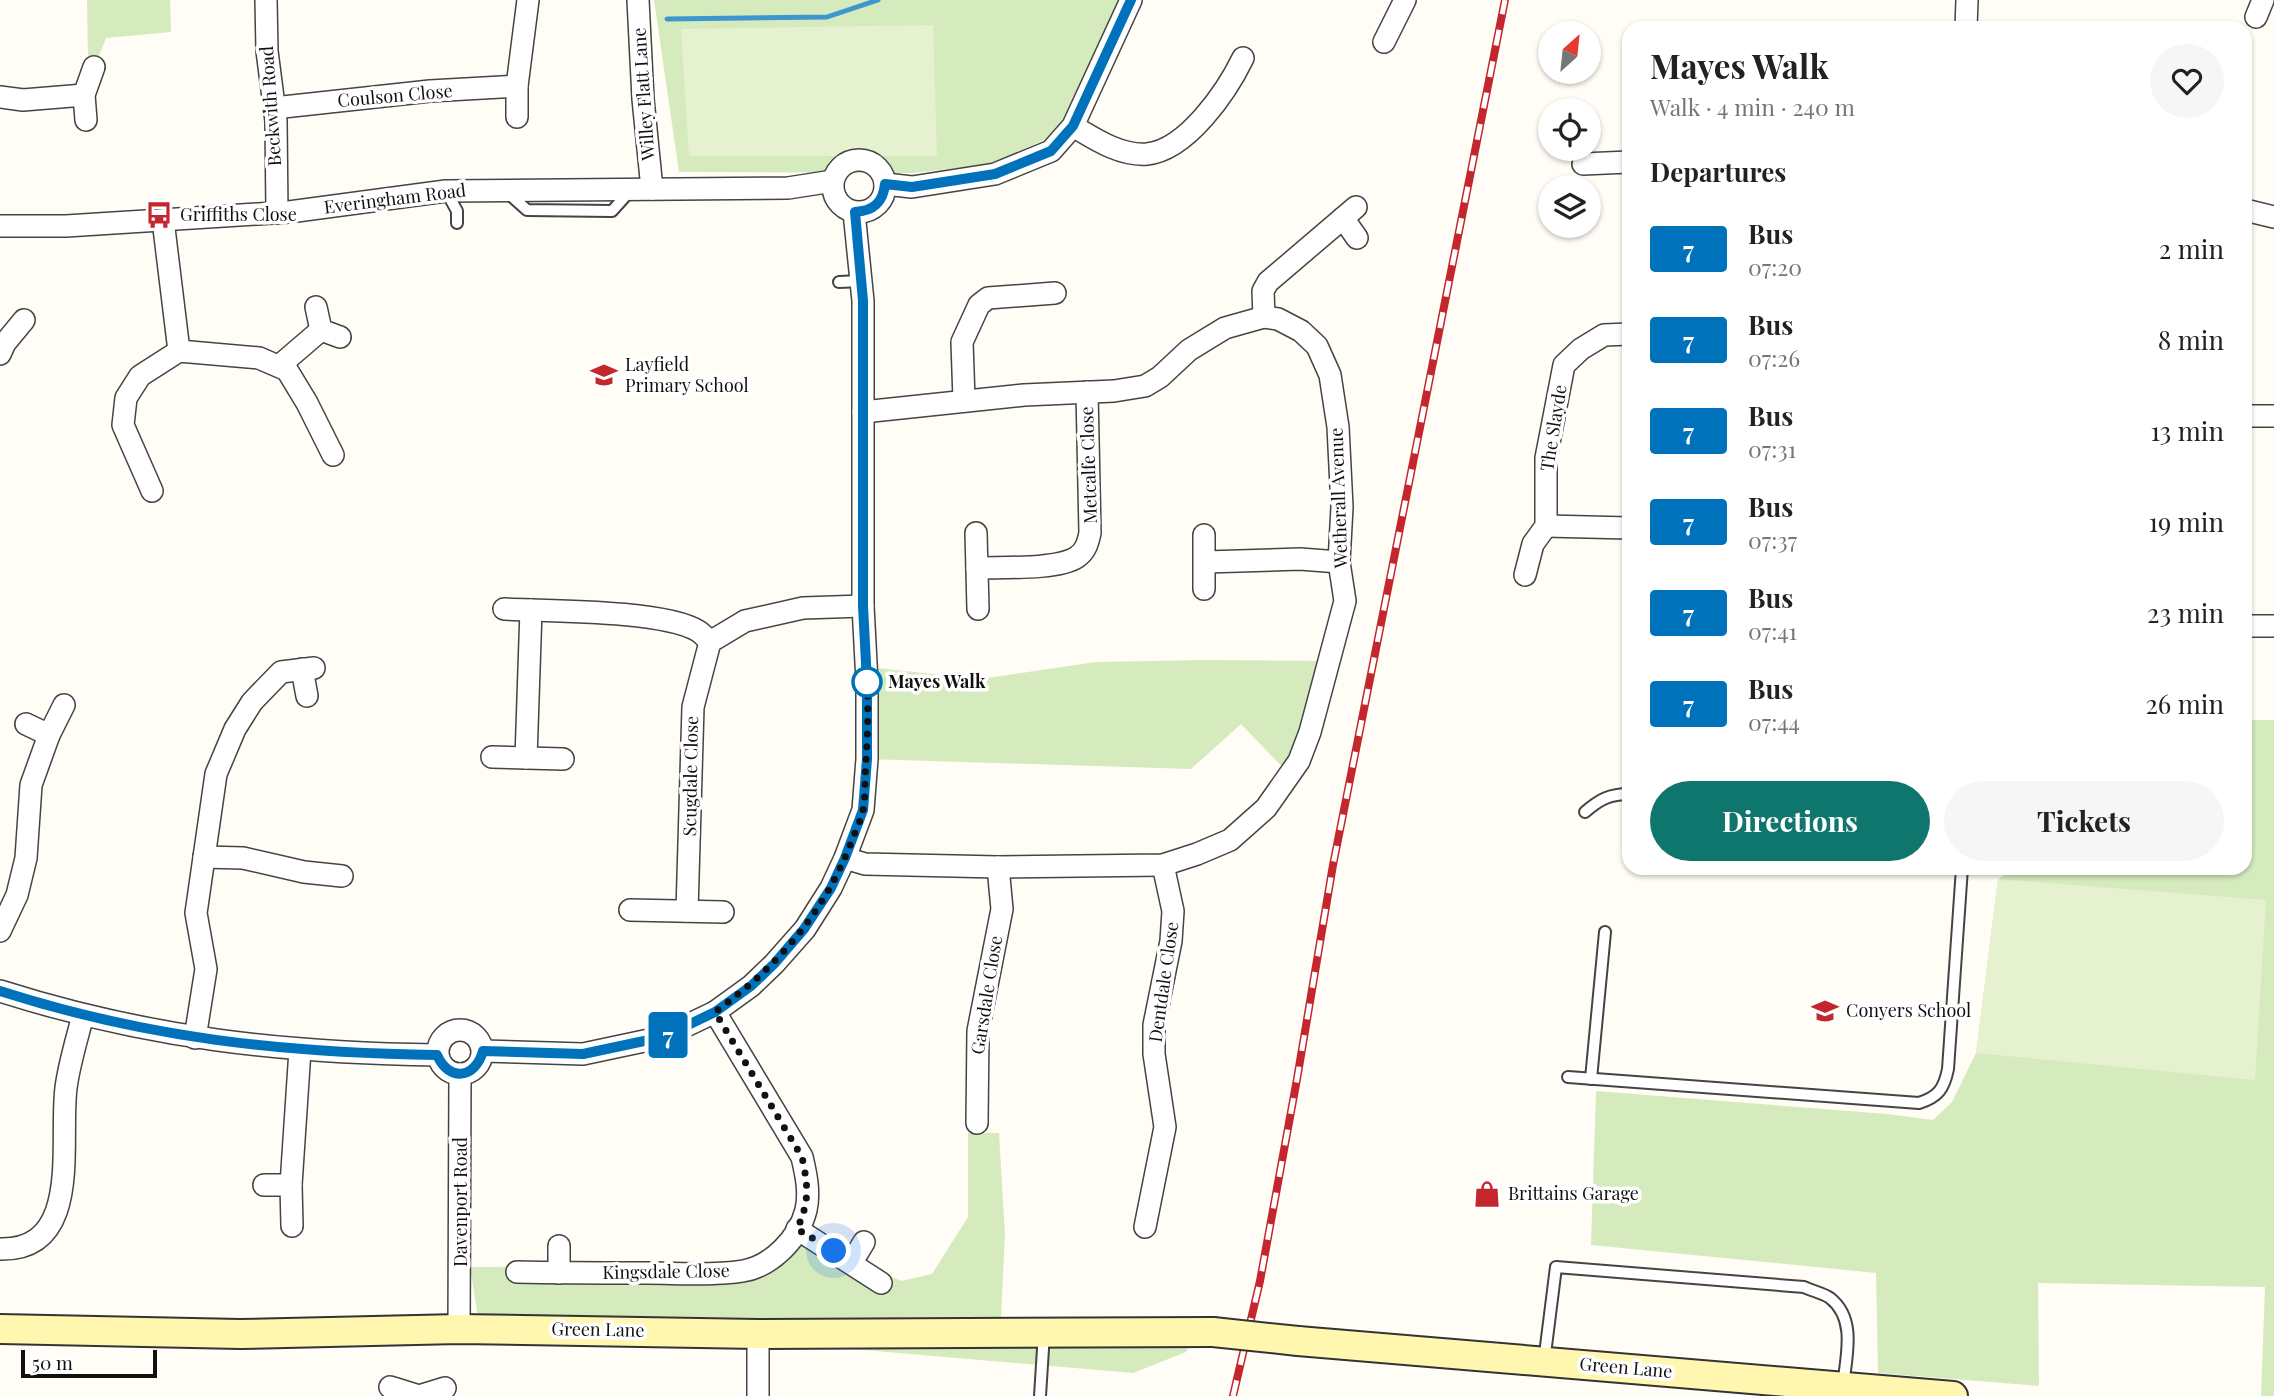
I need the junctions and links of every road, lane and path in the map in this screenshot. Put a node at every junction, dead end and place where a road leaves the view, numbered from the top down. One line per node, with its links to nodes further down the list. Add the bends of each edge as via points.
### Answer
1 (265, 0): 16 (street, Beckwith Road)
2 (528, 0): 13 (street)
3 (638, 0): 26 (street, Willey Flatt Lane)
4 (1131, 0): 21 (street)
5 (1405, 0): 10 (street)
6 (1967, 0): 9 (street)
7 (2274, 3): 8 (street)
8 (2263, 6)
9 (1966, 21)
10 (1384, 42)
11 (1243, 58): 19 (street, via 1220,99)
12 (93, 67): 14 (street)
13 (517, 86): 16 (street, Coulson Close); 18 (street)
14 (83, 95): 15 (street, via 23,100); 20 (street)
15 (0, 97)
16 (274, 108): 30 (street, Beckwith Road)
17 (1178, 115): 19 (street)
18 (517, 117)
19 (1201, 119): 21 (street, via 1167,148 1146,154 1108,146)
20 (86, 120)
21 (1073, 126): 25 (street, via 1051,151 995,174 912,187)
22 (1622, 162): 23 (street)
23 (1583, 164)
24 (833, 181): 25 (street, via 844,164 856,160 876,166); 26 (street, Everingham Road, via 788,188); 28 (street, via 837,201)
25 (885, 184): 28 (street, via 877,205)
26 (642, 188): 27 (street, Everingham Road)
27 (446, 191): 30 (street, Everingham Road); 33 (lane, via 457,211)
28 (855, 212): 36 (street)
29 (2252, 212): 31 (street)
30 (277, 213): 32 (street, Everingham Road)
31 (2274, 217)
32 (163, 220): 34 (street, Everingham Road); 44 (street)
33 (457, 223)
34 (0, 226)
35 (1357, 238): 40 (street, via 1349,213 1268,282 1263,291)
36 (861, 281): 37 (lane); 48 (street)
37 (839, 282)
38 (1055, 293): 47 (street, via 988,298 979,305 961,342)
39 (316, 307): 45 (street, via 331,333)
40 (1264, 317): 46 (street, via 1226,328 1189,350 1145,386); 58 (street, Wetherall Avenue, via 1301,331 1317,346 1330,375 1339,440)
41 (24, 320): 43 (street)
42 (1622, 334): 53 (street, The Slayde, via 1604,335 1564,365 1546,457)
43 (2, 345)
44 (179, 351): 45 (street, via 259,358); 52 (street, via 140,376 126,397 123,425 133,472)
45 (279, 366): 51 (street, via 287,370)
46 (1087, 392): 47 (street); 59 (street, Metcalfe Close, via 1090,533 1086,548 1076,558 1056,563)
47 (964, 400): 48 (street)
48 (863, 412): 62 (street)
49 (2274, 415): 50 (street)
50 (2252, 416)
51 (321, 447)
52 (152, 491)
53 (1546, 526): 54 (street); 60 (street, The Slayde, via 1533,544)
54 (1622, 528)
55 (976, 533): 59 (street)
56 (1204, 535): 57 (street)
57 (1206, 562): 58 (street); 61 (street)
58 (1339, 562): 80 (street, Wetherall Avenue, via 1345,601 1310,732 1295,768 1266,808 1230,839)
59 (977, 568): 64 (street)
60 (1525, 575)
61 (1204, 589)
62 (863, 606): 68 (street, via 803,608 745,621); 79 (street, via 867,759 863,810)
63 (504, 609): 65 (street)
64 (978, 609)
65 (531, 610): 68 (street, via 652,618 699,631); 74 (street)
66 (2252, 626): 67 (street)
67 (2274, 626)
68 (710, 642): 85 (street, Scugdale Close, via 693,707)
69 (307, 696): 78 (street, via 308,668 281,672 252,702 216,774)
70 (64, 705): 72 (street)
71 (26, 724): 72 (street)
72 (50, 735): 87 (street, via 31,785 26,858 17,895)
73 (492, 757): 74 (street)
74 (526, 758): 75 (street)
75 (563, 759)
76 (1622, 794): 77 (lane, via 1601,798)
77 (1585, 811)
78 (204, 857): 83 (street, via 243,858); 92 (street, via 196,913 206,969)
79 (845, 858): 81 (street, Wetherall Avenue, via 865,864); 90 (street, via 804,929 751,986)
80 (1163, 865): 81 (street, Wetherall Avenue); 103 (street, Dentdale Close, via 1173,911 1154,1025 1154,1054 1165,1127 1144,1180)
81 (998, 867): 99 (street, Garsdale Close, via 1002,909 978,1031)
82 (1962, 875): 98 (lane, via 1948,1069 1945,1086 1934,1098 1919,1103)
83 (329, 880)
84 (630, 911): 85 (street)
85 (687, 911): 86 (street)
86 (723, 912)
87 (0, 931)
88 (1605, 932): 98 (lane)
89 (0, 991): 91 (street)
90 (715, 1012): 94 (street, via 663,1037 583,1054); 104 (street, Kingsdale Close, via 802,1157 808,1184 806,1210)
91 (83, 1015): 92 (street); 107 (street, via 66,1088 60,1202 54,1220 33,1244)
92 (195, 1038): 93 (street)
93 (300, 1050): 95 (street); 101 (street)
94 (483, 1051): 95 (street, via 474,1034 456,1029 444,1035); 96 (street, via 480,1063)
95 (437, 1055): 96 (street, via 450,1072)
96 (460, 1074): 113 (street, Davenport Road)
97 (1568, 1077): 98 (lane)
98 (1591, 1079)
99 (977, 1123)
100 (264, 1185): 101 (street)
101 (291, 1185): 102 (street)
102 (292, 1226)
103 (1145, 1227)
104 (797, 1229): 108 (street); 110 (street, Kingsdale Close, via 783,1249 746,1271)
105 (864, 1242): 108 (street)
106 (559, 1247): 110 (street)
107 (0, 1249)
108 (852, 1262): 111 (street)
109 (517, 1272): 110 (street, Kingsdale Close)
110 (559, 1273)
111 (881, 1283)
112 (0, 1329): 113 (main road, Green Lane, via 240,1334)
113 (459, 1329): 115 (main road, Green Lane)
114 (1044, 1333): 115 (main road, Green Lane); 116 (main road, Green Lane, bridge, via 1204,1331); 122 (lane)
115 (758, 1334): 121 (street)
116 (1544, 1362): 117 (main road, Green Lane); 117 (lane, via 1556,1267 1804,1287 1830,1298 1845,1318)
117 (1843, 1386): 123 (main road, Green Lane)
118 (390, 1387): 120 (street)
119 (445, 1388): 120 (street)
120 (419, 1396)
121 (758, 1396)
122 (1040, 1396)
123 (1953, 1396)

